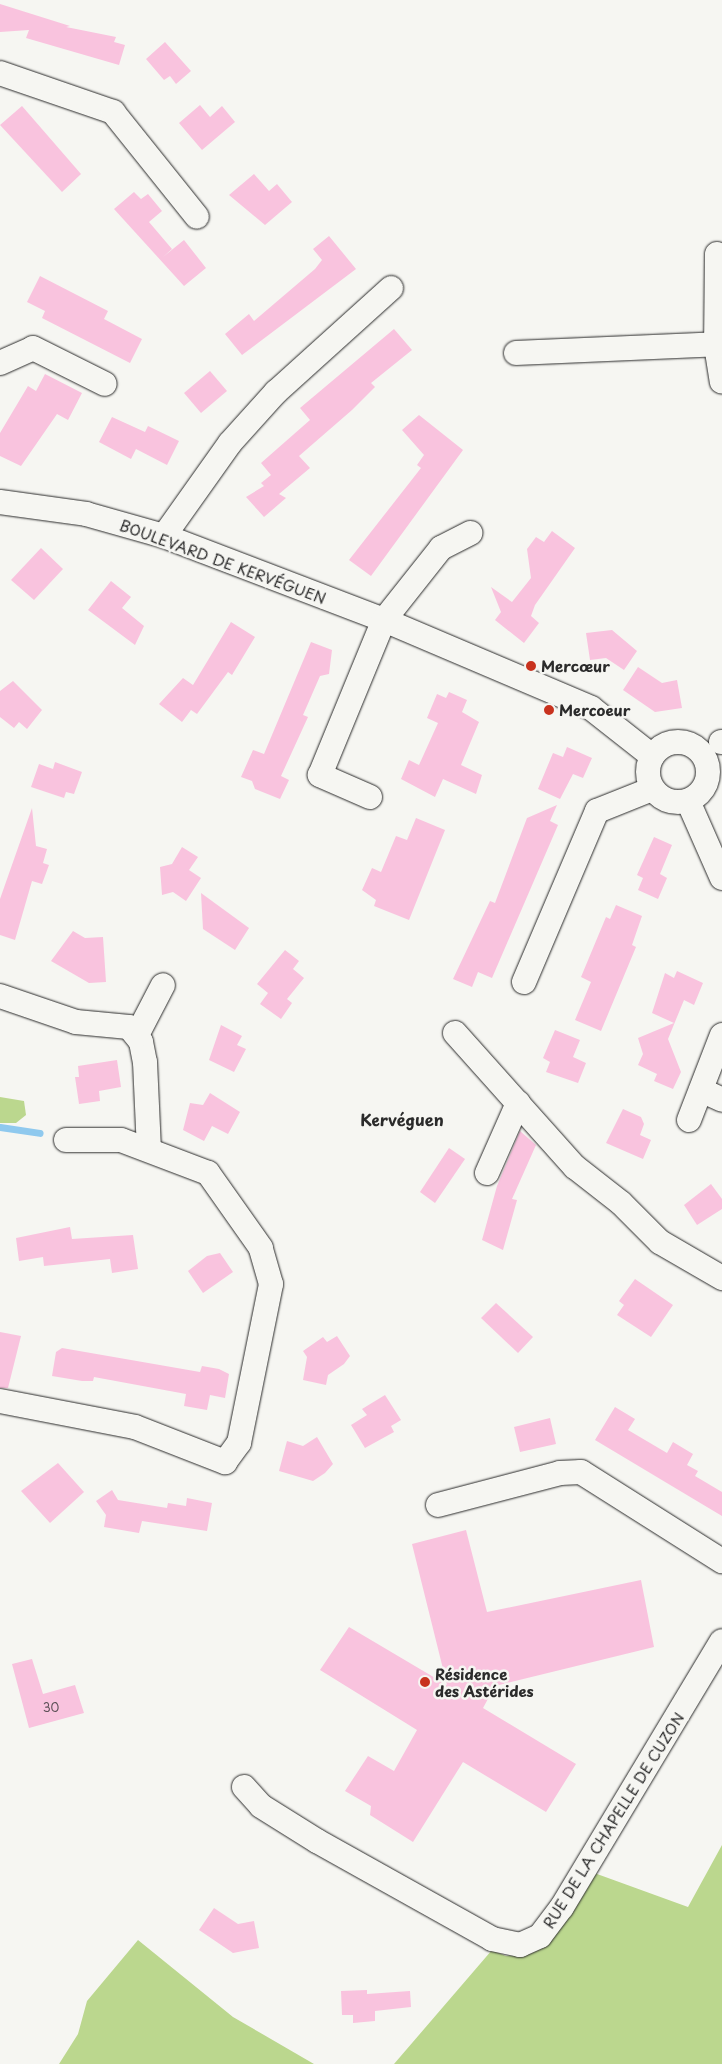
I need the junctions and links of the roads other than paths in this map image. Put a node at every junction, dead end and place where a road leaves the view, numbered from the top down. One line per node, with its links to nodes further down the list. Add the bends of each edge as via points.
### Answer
1 (0, 73): 2 (street, via 112,112)
2 (197, 216)
3 (717, 254): 5 (street)
4 (391, 288): 12 (street, via 276,392 219,458)
5 (719, 345): 6 (street); 8 (street)
6 (516, 353)
7 (0, 363): 9 (street, via 32,348)
8 (722, 382)
9 (105, 384)
10 (0, 502): 12 (street, BOULEVARD DE KERVÉGUEN, via 86,514)
11 (470, 533): 13 (street, via 441,548)
12 (164, 536): 13 (street, BOULEVARD DE KERVÉGUEN)
13 (384, 620): 14 (street, BOULEVARD DE KERVÉGUEN, via 591,708); 16 (street, via 320,775)
14 (652, 756): 15 (street, via 648,772); 17 (street, via 677,742 702,754 708,780)
15 (652, 789): 17 (street, via 664,800); 19 (street, via 597,811)
16 (370, 797)
17 (688, 801): 18 (street)
18 (722, 878)
19 (524, 982)
20 (163, 985): 23 (street)
21 (0, 996): 23 (street, via 76,1022 122,1024)
22 (455, 1033): 26 (street)
23 (137, 1035): 29 (street, via 150,1113)
24 (722, 1035): 25 (street)
25 (712, 1095): 27 (street)
26 (518, 1103): 30 (street); 31 (street, via 575,1168 621,1203 660,1242)
27 (689, 1120)
28 (66, 1140): 29 (street, via 99,1137)
29 (149, 1149): 32 (street, via 212,1176 270,1266 271,1284 243,1426 234,1453 225,1462 135,1427)
30 (487, 1173)
31 (722, 1278)
32 (0, 1401)
33 (438, 1505): 34 (street, via 560,1473 581,1472)
34 (722, 1560)
35 (722, 1641): 36 (street, RUE DE LA CHAPELLE DE CUZON, via 562,1906 540,1936 520,1945 492,1939 317,1841 260,1806)
36 (244, 1787)

